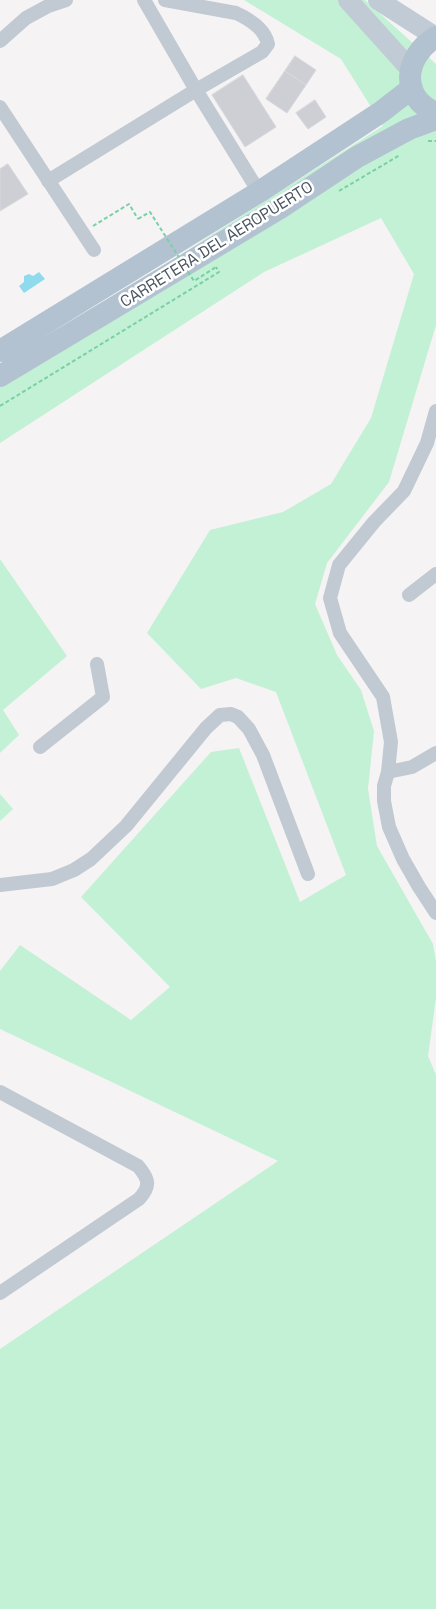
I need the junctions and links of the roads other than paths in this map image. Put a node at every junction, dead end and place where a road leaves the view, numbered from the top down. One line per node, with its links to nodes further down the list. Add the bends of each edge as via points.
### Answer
1 (66, 0): 7 (street, via 26,18)
2 (144, 0): 9 (street)
3 (165, 0): 9 (street, via 236,13 254,24 268,41 262,52)
4 (348, 0): 8 (main road)
5 (378, 0): 6 (main road)
6 (436, 37): 8 (main road, via 419,50)
7 (0, 41)
8 (411, 79): 11 (main road, via 419,101); 14 (main road, CARRETERA DEL AEROPUERTO, via 381,112)
9 (196, 90): 13 (street); 14 (street)
10 (0, 107): 13 (street)
11 (436, 113)
12 (436, 119): 17 (main road, CARRETERA DEL AEROPUERTO, via 409,129 356,157 280,208)
13 (48, 180): 15 (street)
14 (260, 192): 16 (main road, CARRETERA DEL AEROPUERTO)
15 (94, 250)
16 (101, 290): 17 (main road); 18 (main road, CARRETERA DEL AEROPUERTO)
17 (112, 309): 19 (main road, CARRETERA DEL AEROPUERTO)
18 (0, 351)
19 (0, 376)
20 (436, 411): 26 (street, via 427,443 404,491 339,565 330,598 340,633 383,697 391,742)
21 (436, 574): 22 (street)
22 (409, 595)
23 (97, 664): 24 (street, via 103,697)
24 (40, 747)
25 (436, 753): 26 (street, via 412,767)
26 (388, 772): 29 (street, via 384,802 389,827 418,887)
27 (308, 874): 28 (street, via 263,755 249,729 231,714 220,715 206,728 126,826 91,859 52,879)
28 (0, 885)
29 (436, 912)
30 (0, 1092): 31 (street, via 138,1166 148,1183 147,1190 139,1199)
31 (0, 1293)

